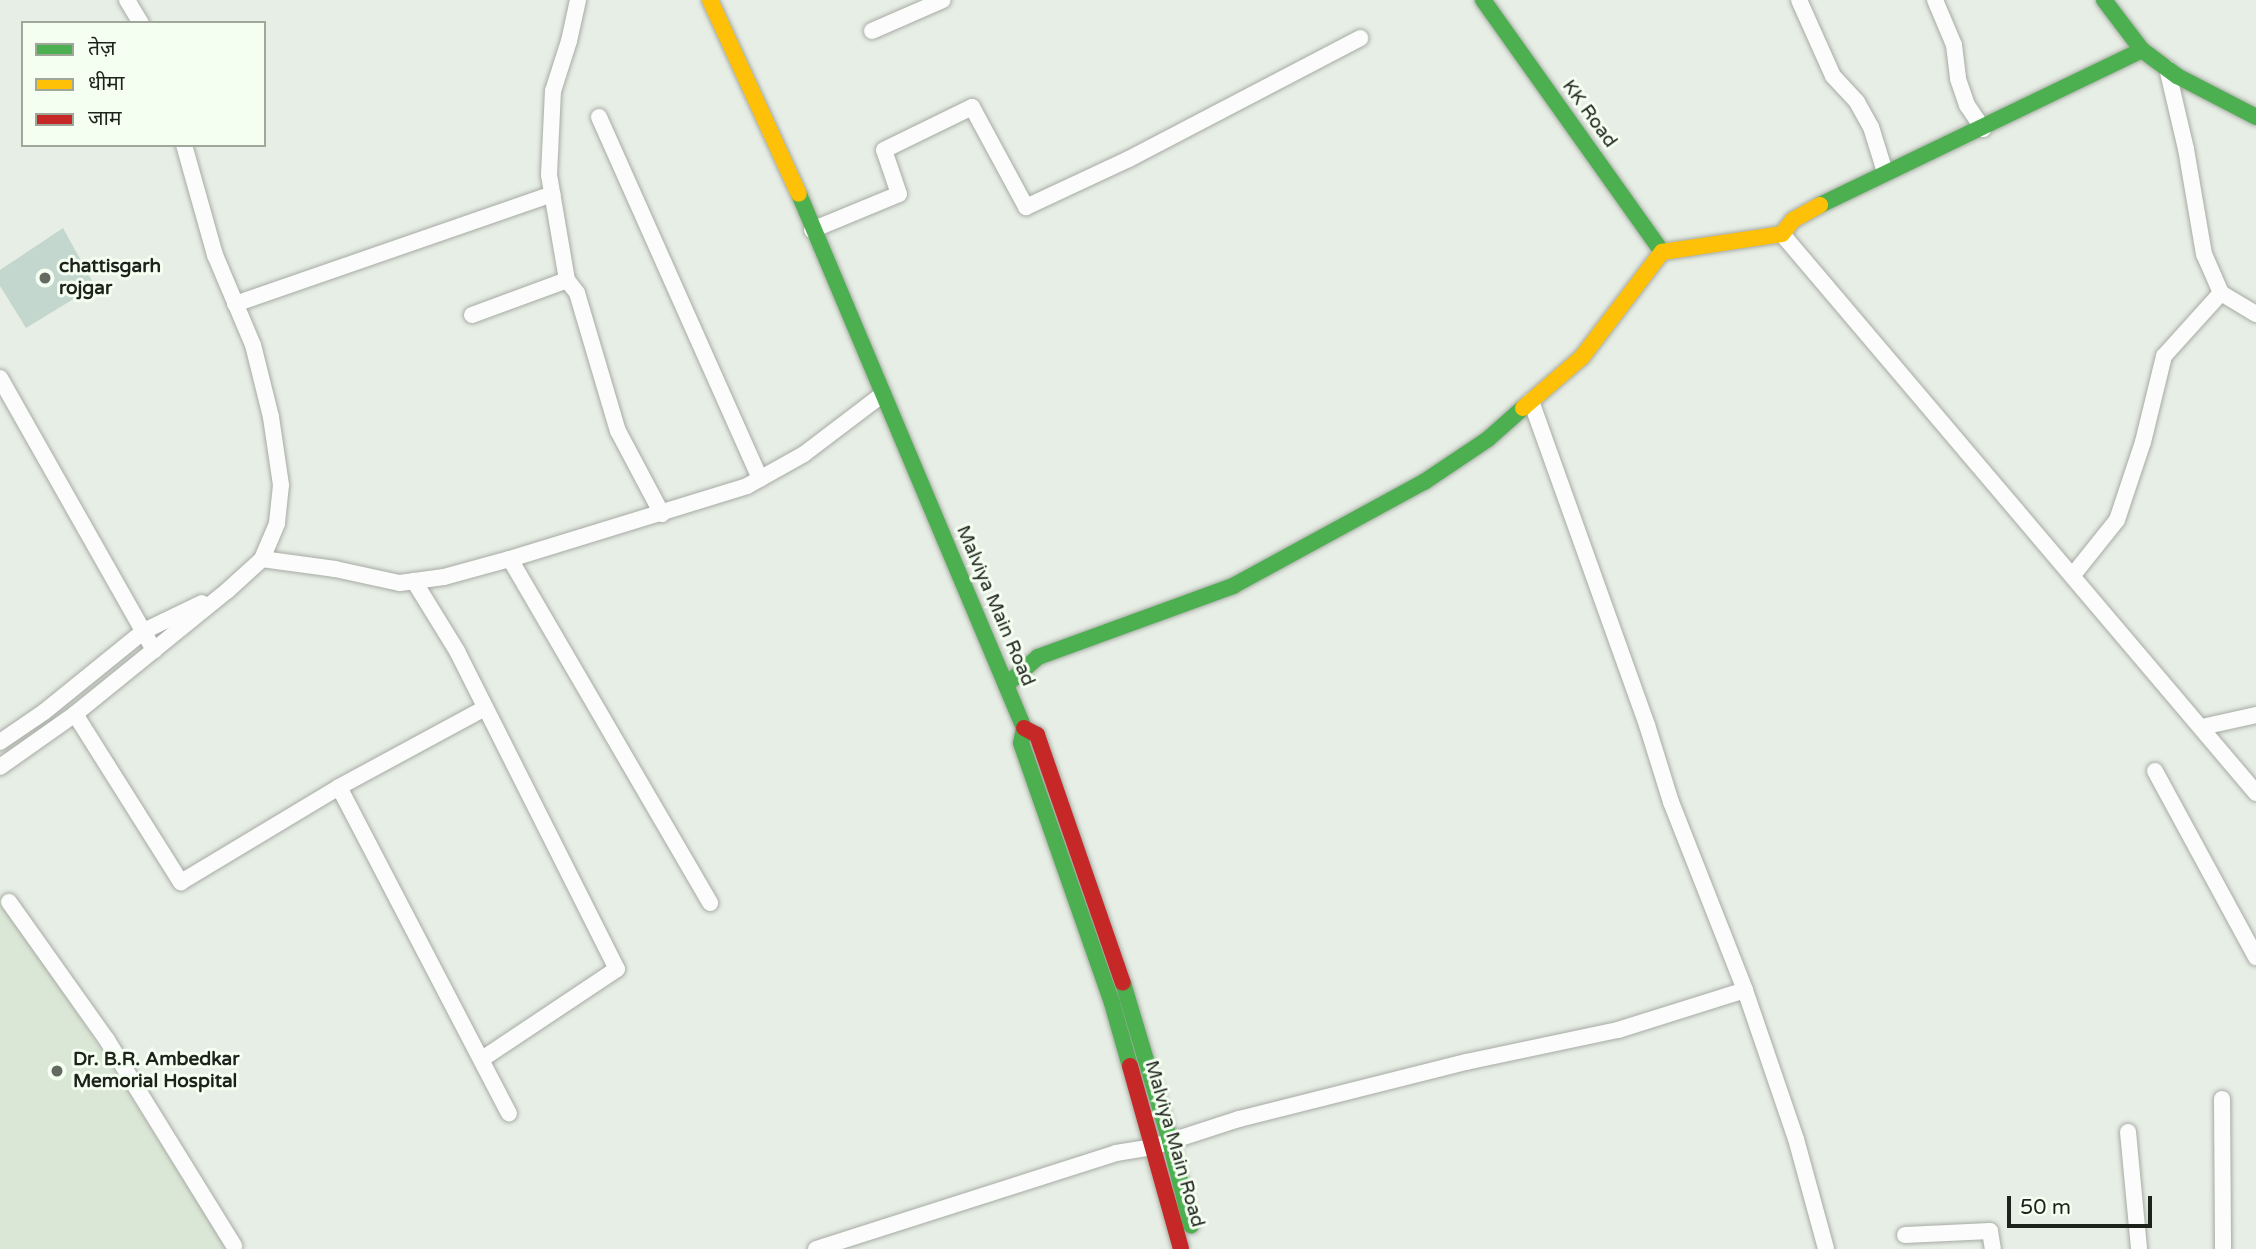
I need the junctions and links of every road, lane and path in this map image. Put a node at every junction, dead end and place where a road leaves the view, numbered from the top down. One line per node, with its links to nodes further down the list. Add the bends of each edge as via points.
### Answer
1 (127, 0): 9 (street)
2 (578, 0): 19 (street, via 553,91)
3 (710, 0): 20 (street, Malviya Main Road)
4 (943, 0): 10 (street)
5 (1483, 0): 22 (street, KK Road)
6 (1935, 0): 16 (street, via 1954,45 1967,105)
7 (2104, 0): 12 (street)
8 (1800, 1): 18 (street, via 1833,76 1857,102 1871,127)
9 (140, 21)
10 (872, 31)
11 (1360, 38): 20 (street, via 1129,159 1026,207 972,107 884,150 899,194)
12 (2142, 50): 13 (street); 16 (street)
13 (2167, 68): 15 (street); 24 (street, via 2204,254)
14 (599, 117): 31 (street)
15 (2256, 117)
16 (1983, 129): 18 (street)
17 (185, 147): 25 (street, via 215,255)
18 (1885, 172): 21 (street, via 1793,220)
19 (552, 194): 23 (street); 25 (street)
20 (812, 230): 29 (street, Malviya Main Road)
21 (1782, 234): 22 (street); 35 (street)
22 (1662, 252): 30 (street, via 1582,357)
23 (567, 280): 27 (street); 32 (street, via 577,293 618,431)
24 (2221, 293): 26 (street); 35 (street, via 2164,356 2143,442 2117,520)
25 (235, 304): 33 (street, via 256,357 281,485 277,523)
26 (2256, 314)
27 (472, 315)
28 (3, 389): 38 (street)
29 (883, 394): 31 (street, via 804,454); 40 (street, Malviya Main Road)
30 (1531, 401): 40 (street, via 1488,439 1424,482 1286,559 1233,586 1038,657); 56 (street, via 1671,802)
31 (760, 478): 32 (street)
32 (662, 514): 34 (street)
33 (262, 559): 36 (street, via 400,583); 37 (street)
34 (510, 559): 36 (street); 54 (street)
35 (2073, 575): 44 (street)
36 (414, 581): 41 (street, via 434,609)
37 (227, 591): 38 (street); 39 (street)
38 (144, 631): 39 (street); 46 (street)
39 (153, 650): 42 (street)
40 (1006, 684): 45 (street, Malviya Main Road)
41 (485, 708): 49 (street); 57 (street, via 617,969)
42 (75, 714): 47 (street); 49 (street, via 181,882)
43 (2256, 715): 44 (street)
44 (2202, 727): 50 (street)
45 (1024, 728): 51 (street, via 1037,735); 52 (street, Malviya Main Road, via 1021,743)
46 (0, 742)
47 (0, 767)
48 (2155, 771): 55 (street)
49 (338, 787): 57 (street)
50 (2256, 793)
51 (1079, 858): 52 (street); 61 (street, via 1131,1007)
52 (1063, 864): 62 (street, Malviya Main Road, via 1112,1003)
53 (9, 902): 64 (street, via 107,1040)
54 (710, 904)
55 (2256, 957)
56 (1745, 990): 61 (street, via 1618,1030 1452,1065); 68 (street, via 1796,1139)
57 (482, 1059): 59 (street)
58 (2222, 1099): 71 (street)
59 (509, 1113)
60 (2128, 1132): 70 (street)
61 (1170, 1141): 62 (street); 67 (street)
62 (1153, 1147): 65 (street, via 1116,1153); 66 (street, Malviya Main Road)
63 (1905, 1235): 69 (street, via 1990,1231)
64 (234, 1246)
65 (816, 1249)
66 (1181, 1249)
67 (1196, 1249)
68 (1826, 1249)
69 (1993, 1249)
70 (2140, 1249)
71 (2223, 1249)

